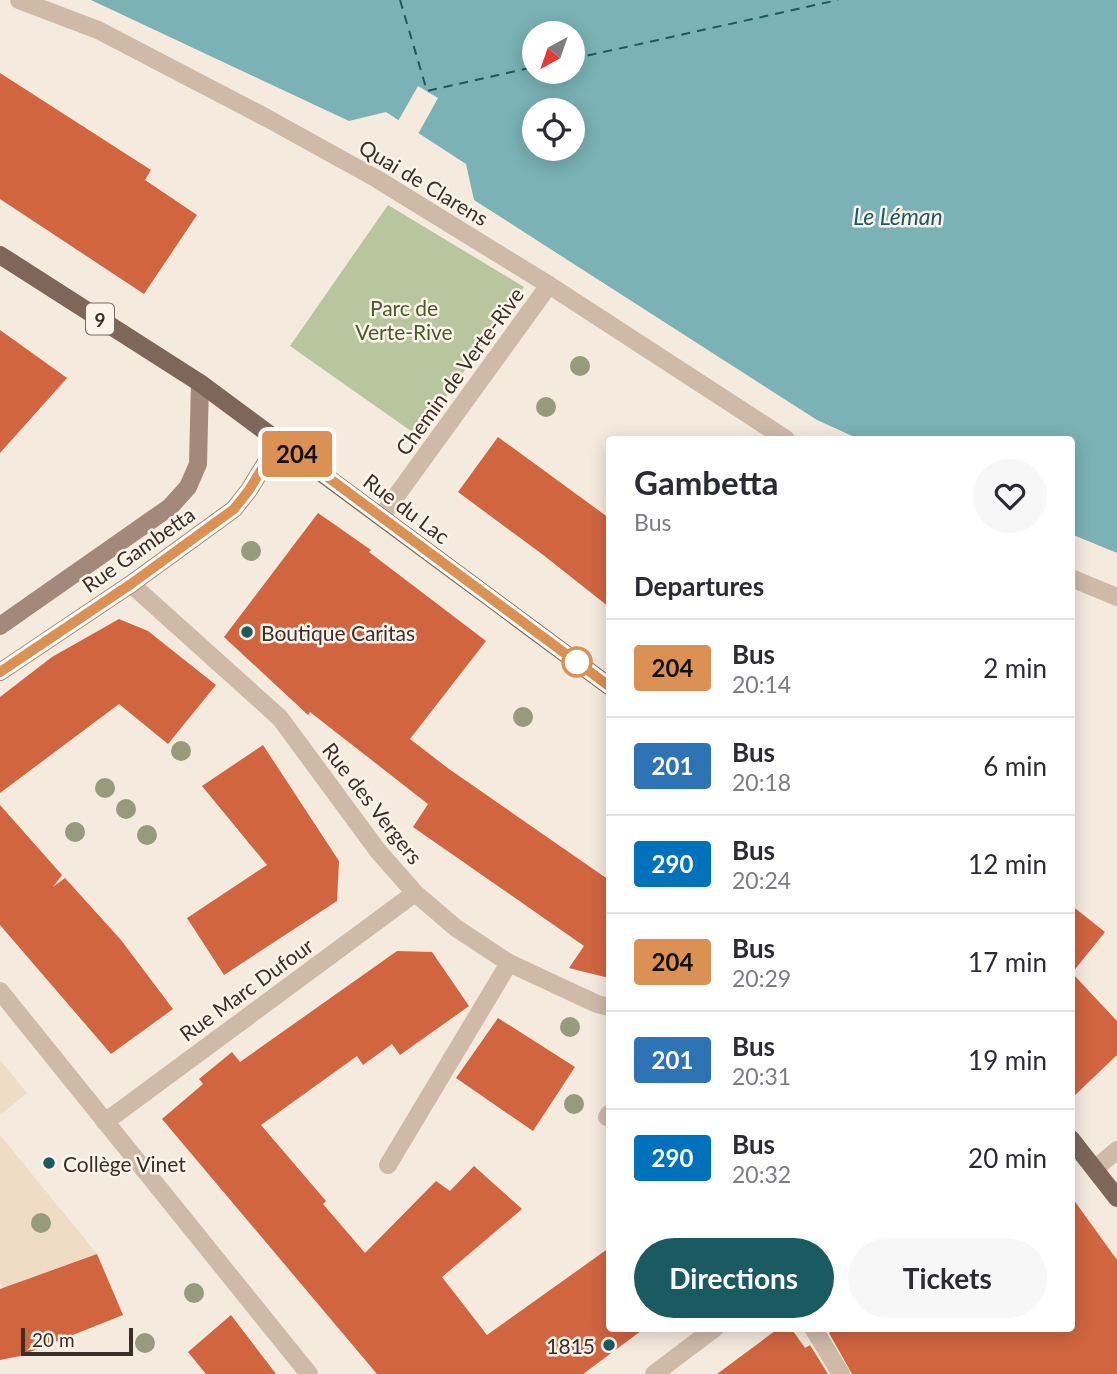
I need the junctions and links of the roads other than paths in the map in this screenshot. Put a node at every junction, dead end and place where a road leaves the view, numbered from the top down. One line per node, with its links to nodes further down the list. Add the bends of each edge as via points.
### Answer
1 (19, 0): 3 (street, Quai de Clarens, via 98,30 265,117 427,208)
2 (0, 255): 4 (main road, Rue du Lac / 9)
3 (549, 285): 5 (street, Quai de Clarens); 7 (street, Chemin de Verte-Rive)
4 (200, 383): 6 (main road, Rue du Lac / 9); 11 (main road, Rue Gambetta, via 198,464 188,487 170,507)
5 (781, 436)
6 (279, 441): 7 (main road, Rue du Lac / 9); 9 (main road, Rue Gambetta, via 234,509)
7 (381, 517): 13 (main road, Rue du Lac / 9)
8 (1075, 580): 10 (street)
9 (131, 584): 12 (main road, Rue Gambetta); 14 (street, Rue des Vergers, via 280,718 378,851)
10 (1117, 597)
11 (0, 626)
12 (0, 672)
13 (606, 684)
14 (415, 893): 15 (street, Rue des Vergers, via 456,928); 18 (street, Rue Marc Dufour)
15 (509, 963): 17 (street, Rue des Vergers); 21 (street)
16 (0, 991): 18 (street)
17 (606, 1006)
18 (105, 1122): 26 (street)
19 (1075, 1144): 22 (main road)
20 (1117, 1150): 22 (street)
21 (388, 1165)
22 (1096, 1168): 23 (main road)
23 (1117, 1198)
24 (710, 1332): 27 (street)
25 (815, 1332): 28 (street)
26 (309, 1374)
27 (654, 1374)
28 (841, 1374)

